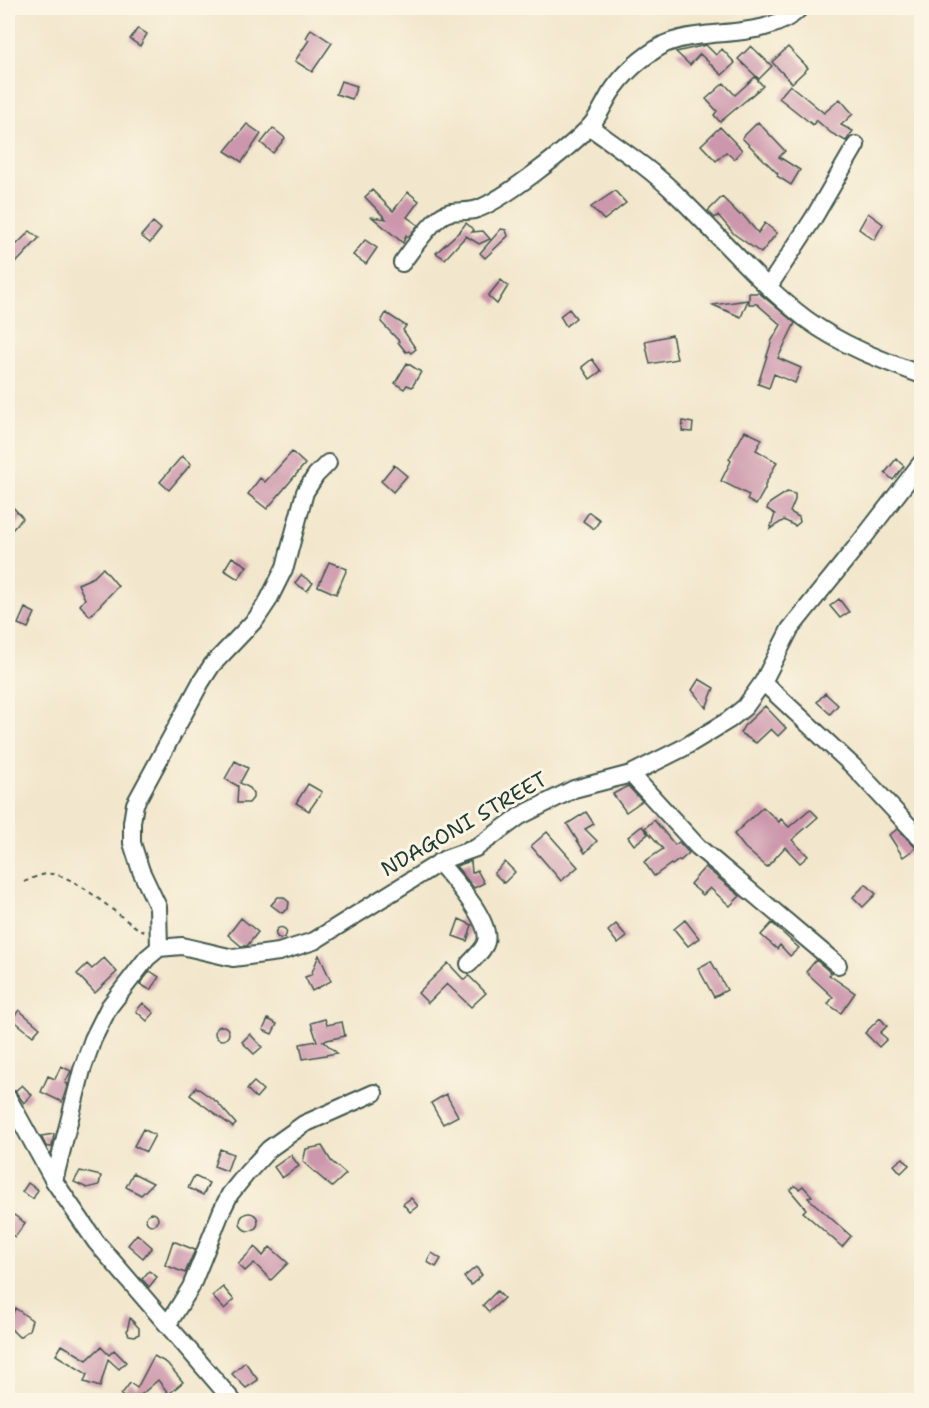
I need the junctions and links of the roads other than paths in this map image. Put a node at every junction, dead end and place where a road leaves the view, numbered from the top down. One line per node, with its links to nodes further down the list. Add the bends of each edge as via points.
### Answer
1 (800, 8): 2 (street, via 782,22 665,43 637,62 612,91)
2 (592, 124): 4 (street, via 509,190 473,210 452,211 440,217); 5 (street, via 594,130 676,194)
3 (856, 145): 5 (street)
4 (402, 263)
5 (769, 286): 6 (street, via 806,319 840,341)
6 (921, 375)
7 (921, 462): 9 (street, NDAGONI STREET, via 790,628)
8 (328, 463): 13 (street, via 305,492 285,567 273,593 256,619 212,665 135,804 132,843 158,907)
9 (763, 682): 10 (street, NDAGONI STREET, via 745,707 729,720); 11 (street, via 854,767)
10 (631, 774): 12 (street, NDAGONI STREET, via 573,789 520,816 476,848); 15 (street, via 698,847)
11 (921, 840)
12 (439, 862): 13 (street, NDAGONI STREET, via 314,941 279,952 233,958); 14 (street, via 487,932 483,949)
13 (159, 943): 18 (street, via 109,1007 93,1039)
14 (469, 963)
15 (838, 965)
16 (374, 1093): 19 (street, via 304,1124 269,1149 247,1173 230,1194 190,1287)
17 (8, 1098): 18 (street)
18 (54, 1181): 19 (street, via 96,1242)
19 (168, 1324): 20 (street)
20 (232, 1401)

